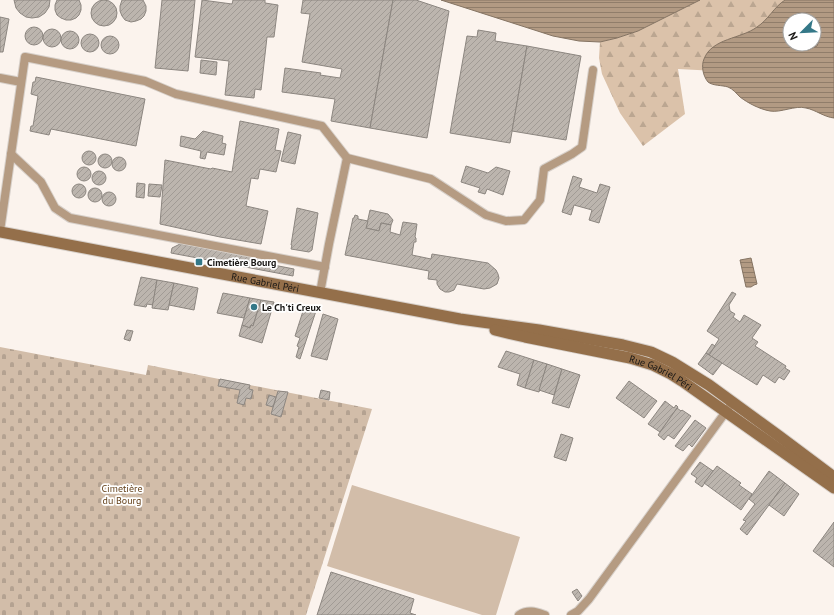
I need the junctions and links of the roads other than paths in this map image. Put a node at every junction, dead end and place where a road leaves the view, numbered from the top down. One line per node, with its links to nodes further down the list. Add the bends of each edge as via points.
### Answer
1 (593, 70): 5 (lane, via 582,147 544,169 540,200 524,220 506,221 486,215 431,179)
2 (0, 78): 3 (lane)
3 (21, 82): 4 (lane); 5 (lane, via 25,57 145,81 176,94 322,126)
4 (11, 154): 6 (lane); 7 (lane, via 41,182 55,208 70,218)
5 (347, 158): 7 (lane)
6 (0, 232): 8 (main road, Rue Gabriel Péri)
7 (325, 267): 8 (lane)
8 (320, 293): 9 (main road, Rue Gabriel Péri)
9 (460, 319): 10 (main road, Rue Gabriel Péri, via 539,330 651,352 683,368); 11 (main road, Rue Gabriel Péri, via 505,333 648,363 671,374)
10 (734, 402): 11 (lane); 12 (main road, Rue Gabriel Péri)
11 (726, 412): 13 (main road, Rue Gabriel Péri); 16 (lane, via 589,599)
12 (834, 477)
13 (834, 488)
14 (519, 615): 15 (lane, via 526,611)
15 (545, 615)
16 (571, 615)

